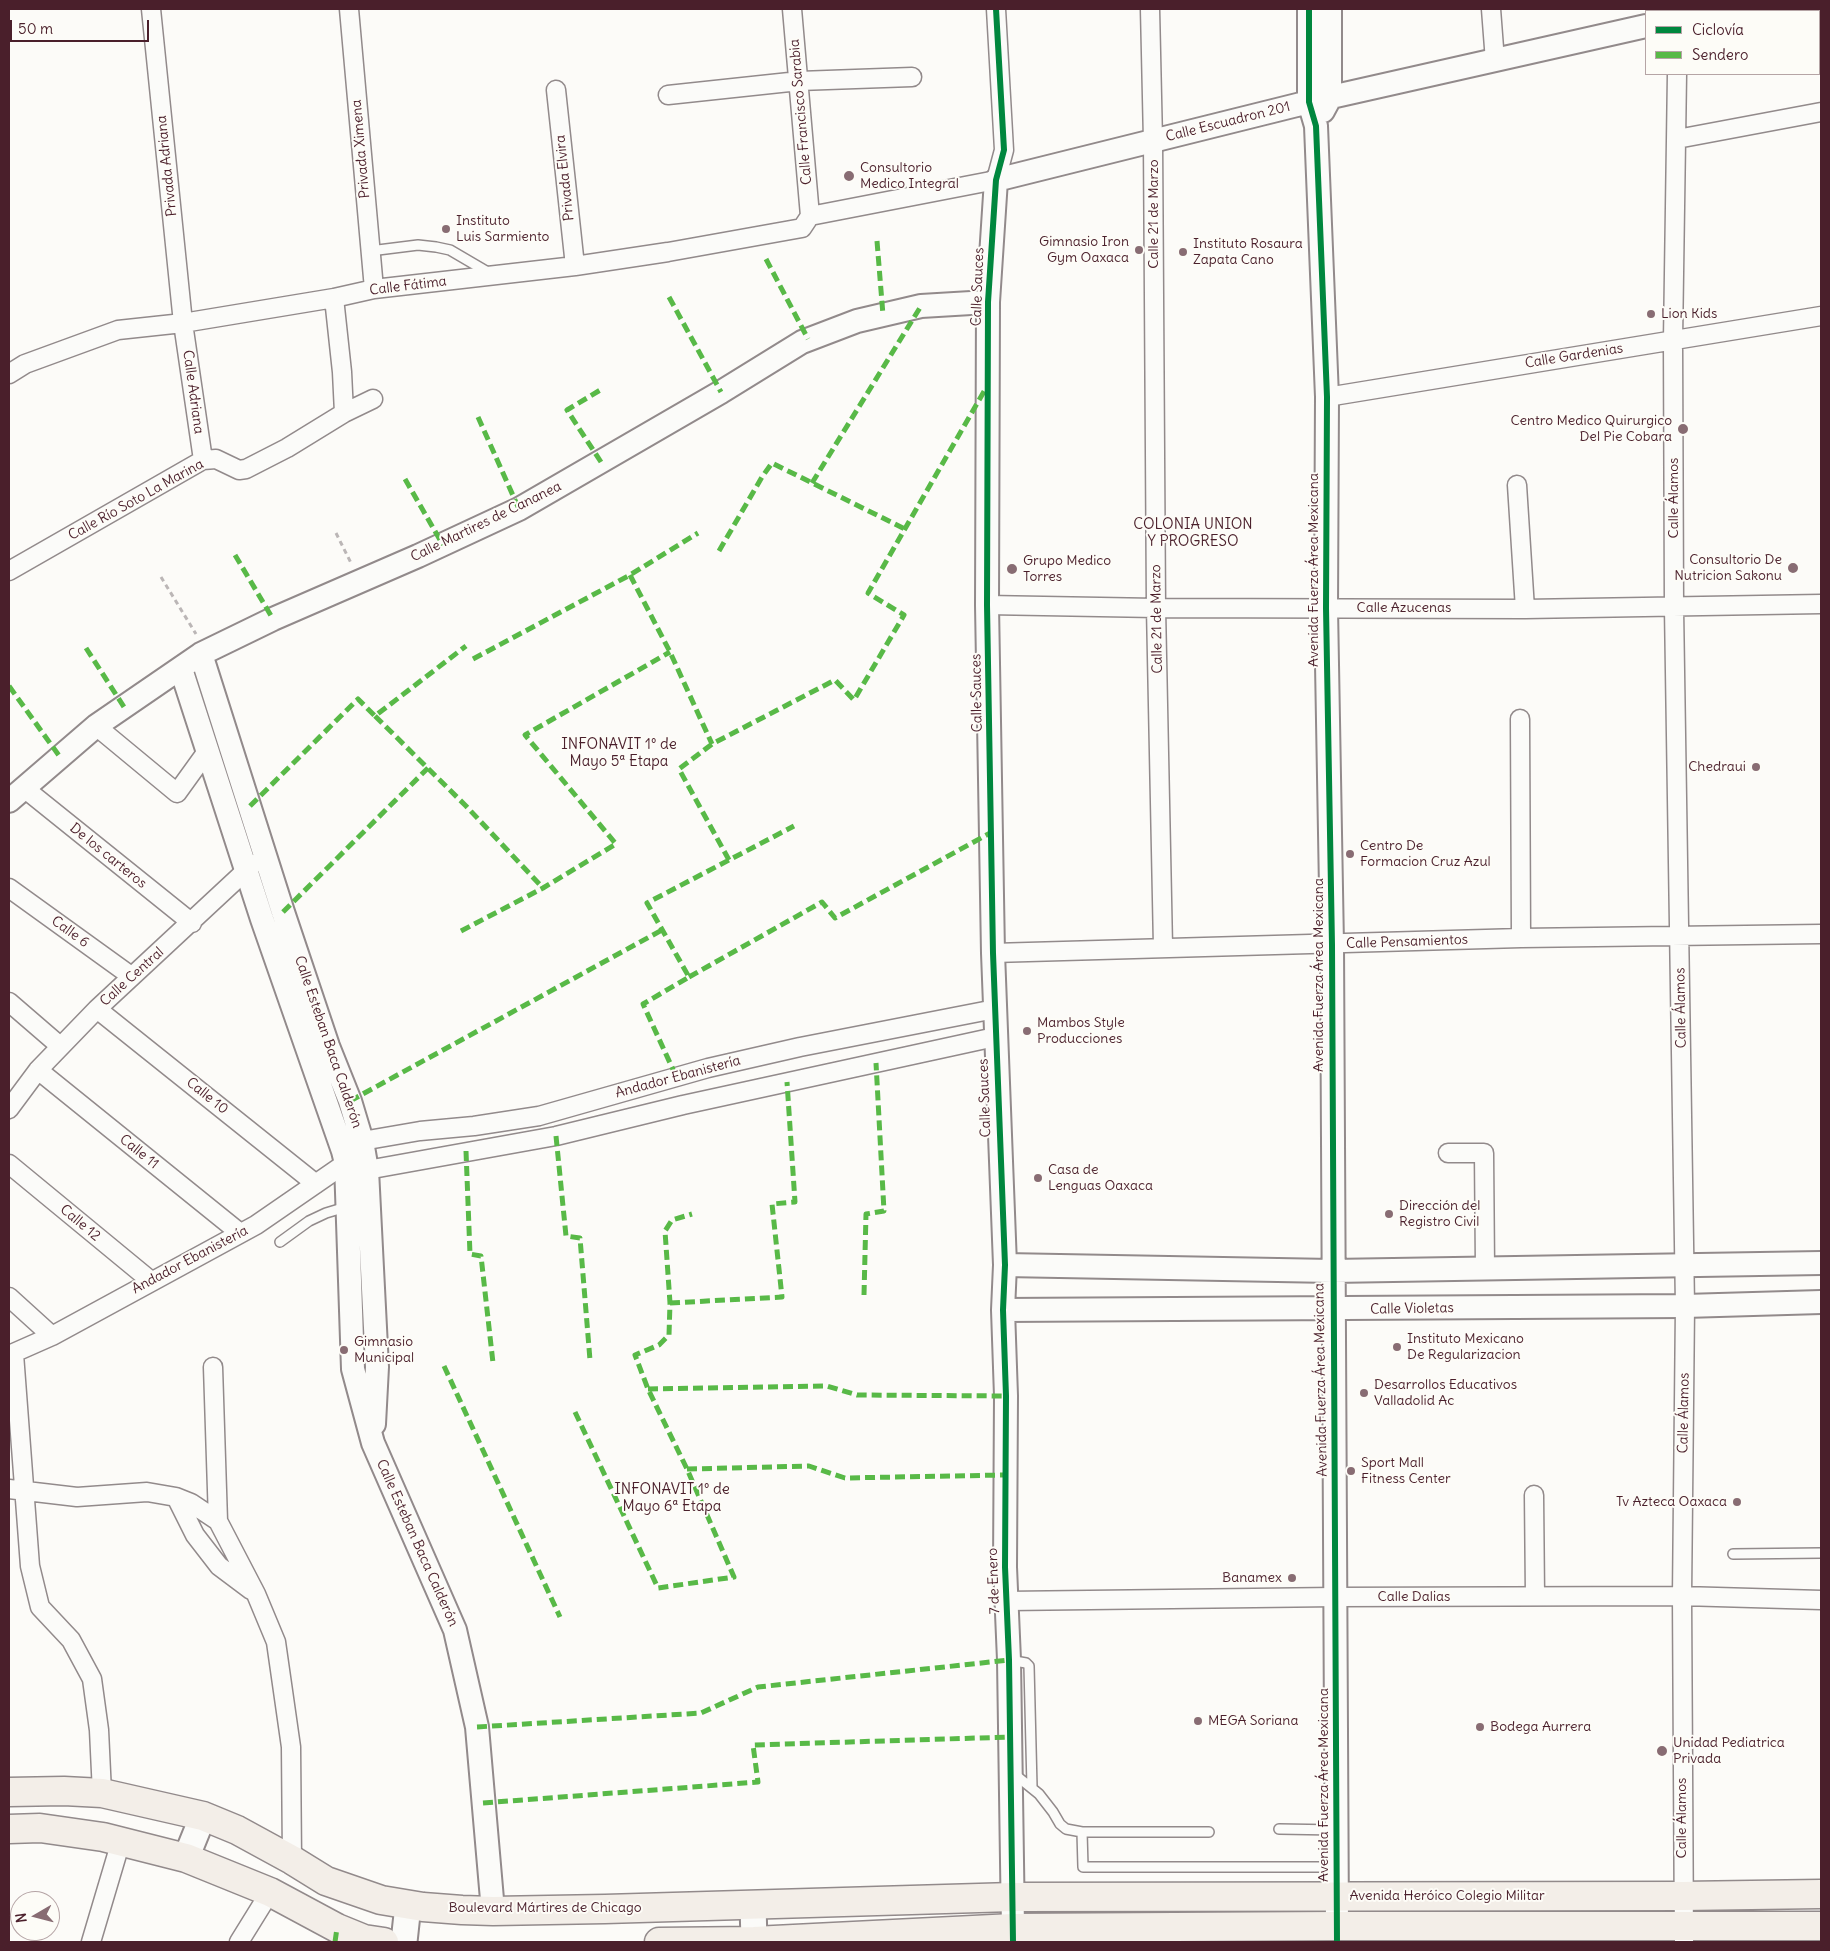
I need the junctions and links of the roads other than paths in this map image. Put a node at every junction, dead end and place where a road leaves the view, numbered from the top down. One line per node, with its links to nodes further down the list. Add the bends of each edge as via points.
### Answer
1 (151, 9): 29 (street, Privada Adriana)
2 (348, 9): 22 (street, Privada Ximena)
3 (792, 9): 13 (street, Calle Francisco Sarabia)
4 (996, 9): 20 (street, Calle Sauces, via 1004,150)
5 (1150, 9): 19 (street, Calle 21 de Marzo)
6 (1309, 9): 16 (street, Avenida Fuerza Área Mexicana)
7 (1330, 9): 16 (street, Avenida Fuerza Área Mexicana)
8 (1491, 9): 10 (street)
9 (1645, 26): 10 (street, Calle Escuadron 201)
10 (1494, 61): 16 (street, Calle Escuadron 201)
11 (1677, 75): 18 (street, Calle Álamos)
12 (912, 77): 13 (street)
13 (799, 82): 15 (street); 21 (street, Calle Francisco Sarabia)
14 (556, 90): 23 (street, Privada Elvira)
15 (668, 94)
16 (1320, 100): 19 (street, Calle Escuadron 201); 32 (street, Avenida Fuerza Área Mexicana, via 1316,126)
17 (1821, 112): 18 (street)
18 (1677, 139): 30 (street, Calle Álamos)
19 (1153, 141): 20 (street, Calle Escuadron 201); 40 (street, Calle 21 de Marzo)
20 (996, 180): 21 (street, Calle Escuadron 201); 27 (street, Calle Sauces)
21 (810, 216): 23 (street, Calle Fátima, via 802,228)
22 (370, 251): 24 (lane, via 418,245 436,247 450,250); 25 (street, Privada Ximena)
23 (575, 266): 24 (street, Calle Fátima)
24 (493, 275): 25 (street, Calle Fátima)
25 (374, 289): 26 (street, Calle Fátima)
26 (334, 298): 29 (street, Calle Fátima); 34 (street)
27 (988, 302): 39 (street, Calle Sauces); 44 (street, Calle Martires de Cananea, via 920,306 857,321 802,342 527,505 274,618)
28 (1821, 316): 30 (street, Calle Gardenias)
29 (184, 323): 31 (street, Calle Fátima, via 118,330 25,364); 35 (street, Calle Adriana)
30 (1672, 340): 32 (street, Calle Gardenias); 42 (street, Calle Álamos)
31 (9, 374)
32 (1327, 397): 41 (street, Avenida Fuerza Área Mexicana)
33 (373, 399): 34 (street, Calle Río Soto La Marina)
34 (344, 413): 35 (street, Calle Río Soto La Marina, via 246,469 239,470 216,459)
35 (203, 460): 37 (street, Calle Río Soto La Marina)
36 (1517, 485): 43 (street)
37 (9, 571)
38 (1821, 604): 42 (street, Calle Azucenas)
39 (987, 605): 40 (street, Calle Azucenas); 59 (street, Calle Sauces)
40 (1156, 608): 41 (street, Calle Azucenas); 58 (street, Calle 21 de Marzo)
41 (1326, 608): 43 (street, Calle Azucenas); 57 (street, Avenida Fuerza Área Mexicana)
42 (1674, 608): 43 (street, Calle Azucenas); 55 (street, Calle Álamos)
43 (1525, 609)
44 (204, 653): 45 (street, Calle Martires de Cananea); 50 (street, Calle Esteban Baca Calderón)
45 (181, 669): 47 (street, Calle Martires de Cananea); 48 (street, Calle Esteban Baca Calderón)
46 (1520, 720): 56 (street)
47 (96, 726): 48 (street, via 177,793); 49 (street, Calle Martires de Cananea)
48 (208, 750): 51 (street, Calle Esteban Baca Calderón)
49 (16, 794): 53 (street, De los carteros)
50 (264, 853): 51 (street, Calle Central); 66 (street, Calle Esteban Baca Calderón)
51 (247, 871): 53 (street, Calle Central); 66 (street, Calle Esteban Baca Calderón)
52 (9, 888): 60 (street, Calle 6)
53 (192, 923): 60 (street, Calle Central)
54 (1821, 934): 55 (street, Calle Pensamientos)
55 (1680, 935): 56 (street, Calle Pensamientos); 78 (street, Calle Álamos)
56 (1521, 938): 57 (street, Calle Pensamientos)
57 (1332, 945): 58 (street, Calle Pensamientos); 80 (street, Avenida Fuerza Área Mexicana)
58 (1163, 947): 59 (street, Calle Pensamientos)
59 (993, 953): 63 (street, Calle Sauces)
60 (131, 976): 62 (street, Calle Central)
61 (9, 1002): 65 (street)
62 (97, 1009): 65 (street, Calle Central); 72 (street, Calle 10)
63 (995, 1009): 64 (street, Calle Sauces); 70 (street, Andador Ebanistería, via 726,1064 539,1116 420,1131)
64 (995, 1037): 70 (street, Andador Ebanistería, via 556,1136); 77 (street, Calle Sauces)
65 (60, 1046): 67 (street, Calle Central)
66 (318, 1050): 70 (street, Calle Esteban Baca Calderón, via 350,1101)
67 (38, 1070): 68 (street, Calle Central); 74 (street, Calle 11)
68 (9, 1109)
69 (1448, 1153): 79 (street, via 1484,1153)
70 (360, 1157): 72 (street, Andador Ebanistería); 73 (street, Calle Esteban Baca Calderón)
71 (9, 1164): 81 (street, Calle 12)
72 (316, 1184): 74 (street, Andador Ebanistería)
73 (358, 1207): 75 (lane, via 326,1212); 124 (street, Calle Esteban Baca Calderón, via 377,1367 373,1443 455,1630 477,1727)
74 (240, 1233): 81 (street, Andador Ebanistería)
75 (280, 1242)
76 (1821, 1264): 78 (street)
77 (1005, 1265): 80 (street); 86 (street, 7 de Enero)
78 (1683, 1265): 79 (street); 84 (street, Calle Álamos)
79 (1485, 1268): 80 (street)
80 (1332, 1271): 85 (street, Avenida Fuerza Área Mexicana)
81 (151, 1281): 87 (street, Andador Ebanistería)
82 (9, 1297): 87 (street)
83 (1821, 1302): 84 (street, Calle Violetas)
84 (1685, 1306): 85 (street, Calle Violetas); 98 (street, Calle Álamos)
85 (1334, 1309): 86 (street, Calle Violetas); 99 (street, Avenida Fuerza Área Mexicana)
86 (1003, 1310): 101 (street, 7 de Enero)
87 (52, 1336): 88 (street, Andador Ebanistería)
88 (11, 1354): 90 (street)
89 (213, 1367): 93 (street)
90 (16, 1490): 92 (street, via 77,1497 147,1492); 106 (street, via 40,1607 71,1640 92,1679 99,1730)
91 (1534, 1495): 97 (street)
92 (176, 1497): 93 (street); 96 (street, via 194,1535 219,1566)
93 (218, 1521): 96 (street)
94 (1821, 1553): 95 (lane)
95 (1733, 1554)
96 (256, 1594): 115 (street, via 276,1642 291,1747)
97 (1535, 1596): 98 (street, Calle Dalias); 99 (street, Calle Dalias)
98 (1682, 1596): 100 (street, Calle Dalias); 120 (street, Calle Álamos)
99 (1336, 1597): 101 (street, Calle Dalias); 110 (street, Avenida Fuerza Área Mexicana)
100 (1821, 1600)
101 (1007, 1601): 102 (street, 7 de Enero)
102 (1009, 1660): 103 (street, 7 de Enero); 104 (lane, via 1029,1666)
103 (1011, 1772): 104 (lane); 121 (street, 7 de Enero)
104 (1032, 1787): 111 (lane, via 1047,1802 1060,1824 1066,1829)
105 (9, 1792): 106 (main road, Boulevard Mártires de Chicago)
106 (102, 1793): 107 (main road, Boulevard Mártires de Chicago)
107 (204, 1816): 114 (main road); 115 (main road, Boulevard Mártires de Chicago)
108 (9, 1829): 113 (main road, via 40,1828)
109 (1280, 1829): 110 (lane)
110 (1337, 1830): 116 (street, Avenida Fuerza Área Mexicana)
111 (1082, 1832): 112 (lane); 116 (lane, via 1083,1867)
112 (1209, 1832)
113 (120, 1841): 114 (main road); 131 (street)
114 (186, 1858): 117 (main road)
115 (292, 1860): 122 (main road, Boulevard Mártires de Chicago, via 326,1881 381,1900)
116 (1338, 1868): 119 (street, Avenida Fuerza Área Mexicana)
117 (270, 1892): 132 (street); 133 (main road, via 337,1928 364,1939)
118 (1821, 1894): 120 (main road, Avenida Heróico Colegio Militar)
119 (1336, 1896): 120 (main road, Avenida Heróico Colegio Militar); 121 (main road, Avenida Heróico Colegio Militar); 126 (street, Avenida Fuerza Área Mexicana)
120 (1682, 1896): 127 (street, Calle Álamos)
121 (1013, 1897): 123 (main road, Boulevard Mártires de Chicago); 128 (street, 7 de Enero)
122 (408, 1905): 124 (main road, Boulevard Mártires de Chicago); 134 (main road)
123 (753, 1905): 124 (main road, Boulevard Mártires de Chicago); 130 (main road)
124 (493, 1911)
125 (1821, 1926): 127 (main road)
126 (1337, 1934): 128 (main road, via 1051,1931); 129 (main road)
127 (1684, 1934): 129 (main road)
128 (1013, 1935): 130 (main road)
129 (1528, 1935)
130 (754, 1940): 135 (main road)
131 (91, 1942)
132 (239, 1942)
133 (384, 1942)
134 (404, 1942)
135 (659, 1942)

